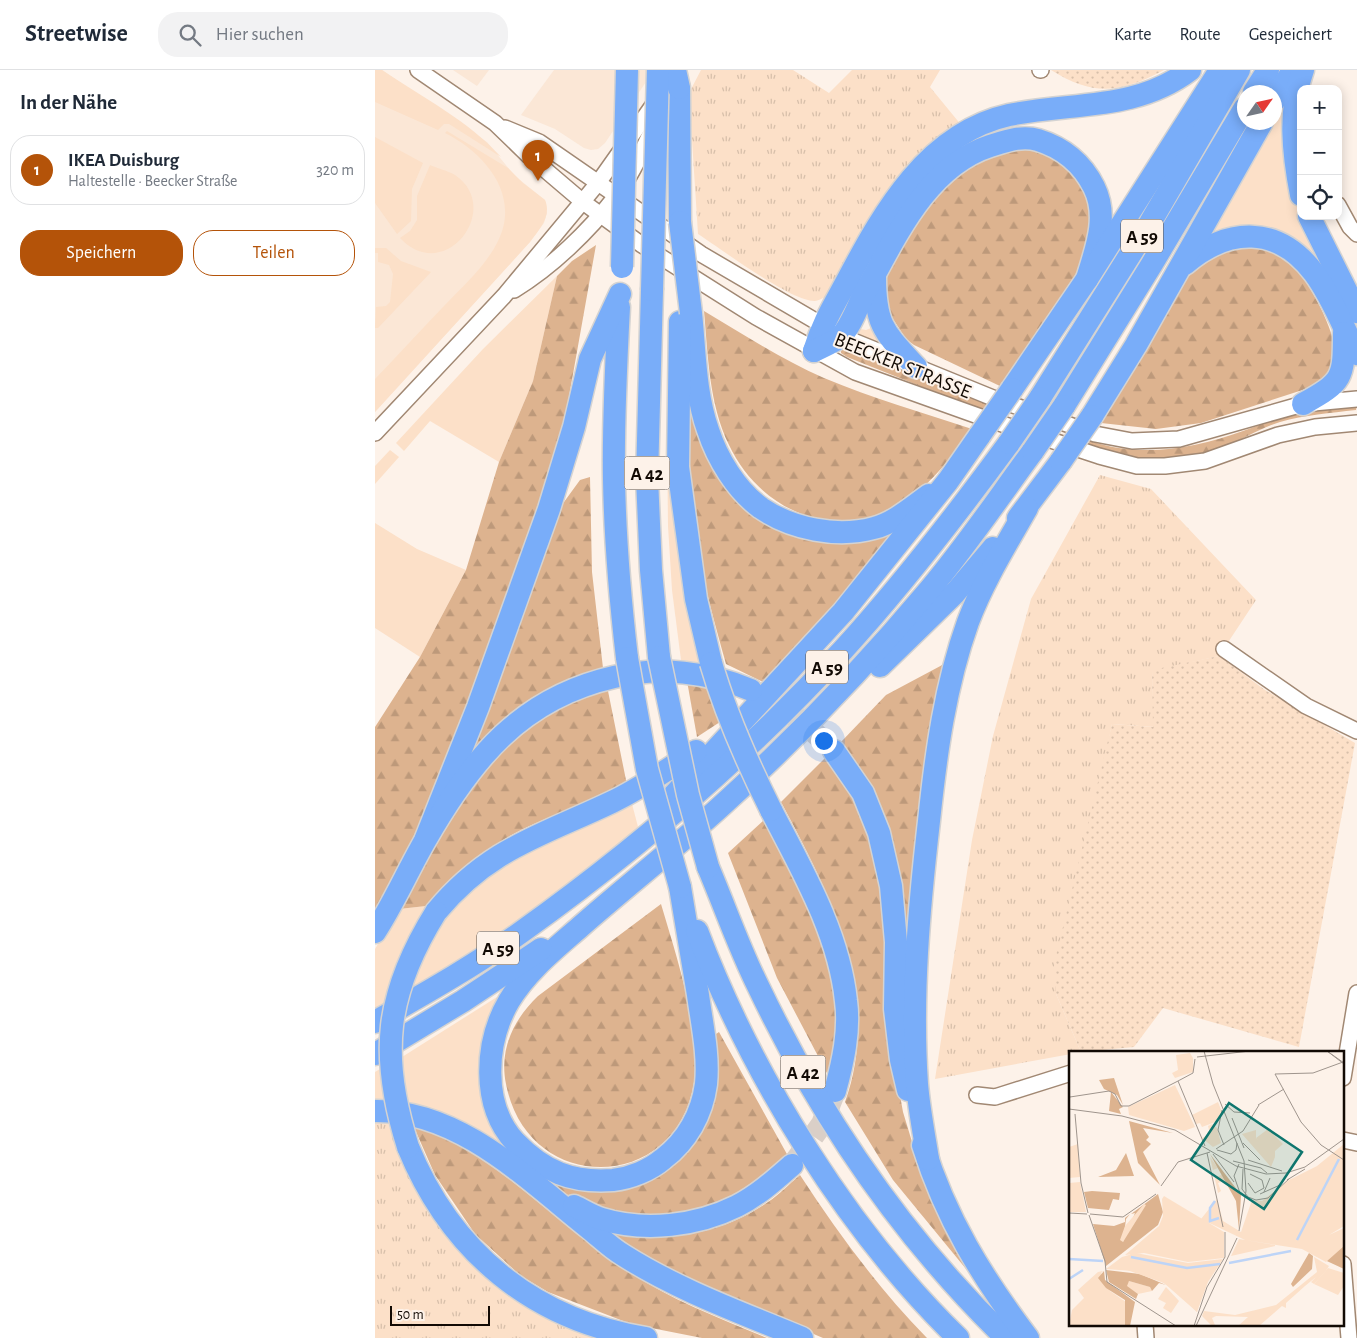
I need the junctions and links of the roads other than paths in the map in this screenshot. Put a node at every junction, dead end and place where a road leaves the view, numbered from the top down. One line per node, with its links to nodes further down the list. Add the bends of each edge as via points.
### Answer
1 (418, 70): 15 (street, BEECKER STRASSE)
2 (627, 70): 28 (highway, A 42, bridge)
3 (657, 70): 70 (highway, A 42, bridge, via 647,478 651,570 659,657 688,794 708,867 757,986 806,1078 897,1216)
4 (676, 70): 18 (street); 30 (highway, bridge)
5 (683, 70): 19 (street)
6 (1190, 70): 32 (highway, via 1152,92 1096,106 1047,109 1009,116 965,133 940,150 894,200)
7 (1219, 70): 27 (highway)
8 (1239, 70): 49 (highway, A 59, bridge, via 1150,223 1040,398 916,566 784,712 716,776)
9 (1268, 70): 12 (highway)
10 (1293, 70): 13 (highway)
11 (1303, 70): 17 (highway, via 1293,118)
12 (1258, 85)
13 (1282, 89)
14 (1237, 122): 46 (highway, A 59, bridge, via 1064,406 1033,451 932,587 879,648)
15 (495, 123): 18 (street, BEECKER STRASSE, via 539,142); 20 (street, BEECKER STRASSE)
16 (1257, 130): 25 (highway)
17 (1297, 175)
18 (599, 183): 19 (street, BEECKER STRASSE); 20 (street)
19 (616, 195): 22 (street); 32 (street, BEECKER STRASSE, via 701,254)
20 (583, 202): 22 (street, BEECKER STRASSE); 29 (street)
21 (1342, 213): 24 (street)
22 (600, 215): 29 (street, via 538,276); 33 (street, BEECKER STRASSE, via 702,284)
23 (1311, 220): 31 (highway)
24 (1357, 234)
25 (1175, 273): 31 (highway, via 1202,250 1227,238 1251,236 1279,243 1314,273); 41 (highway, bridge, via 1092,416)
26 (875, 276): 27 (highway, via 913,209 952,167 982,148 1011,139 1032,138 1052,144 1074,158 1088,174 1097,193 1102,221); 32 (highway); 35 (highway, via 875,305 880,323)
27 (1087, 279): 40 (highway, bridge)
28 (620, 294): 48 (highway, via 590,359 549,509 478,707); 51 (highway, A 42, bridge, via 613,479 618,573 627,658 647,769)
29 (505, 296): 39 (street)
30 (686, 309): 40 (highway, via 707,429 737,485 761,508 793,524 821,531 850,532 875,528 897,517); 58 (highway, bridge, via 678,467 696,599 725,710 744,757 819,907 841,969 847,1002 847,1028)
31 (1350, 320): 34 (highway); 37 (highway, via 1341,375 1325,392)
32 (831, 331): 33 (highway); 35 (street, BEECKER STRASSE)
33 (814, 351): 38 (street, BEECKER STRASSE, via 855,372 981,417 1137,466 1205,461 1278,435)
34 (1357, 354)
35 (916, 368): 37 (street, BEECKER STRASSE, via 1095,434 1132,441 1172,440 1205,434)
36 (1357, 399): 37 (street, BEECKER STRASSE)
37 (1303, 404)
38 (1357, 423)
39 (375, 433)
40 (948, 481): 44 (highway, via 843,612)
41 (1027, 508): 46 (highway, via 955,593 888,659 802,741); 63 (highway, via 985,583 969,621 955,664 937,749 925,854 915,1019 917,1085)
42 (1224, 649): 45 (street, via 1306,706)
43 (751, 690): 48 (highway, via 684,672 637,671 594,681 559,694 525,715 490,748 461,783)
44 (745, 718): 49 (highway); 67 (highway, bridge, via 613,802 525,840 483,865 436,912 415,946 392,1020 393,1084 408,1147 420,1175 464,1240 505,1280 541,1304 598,1327)
45 (1357, 731)
46 (779, 751): 50 (highway, A 59, via 730,799)
47 (834, 751): 63 (highway, via 863,793 879,833 889,877 896,942 895,1009 901,1060)
48 (426, 838): 52 (highway)
49 (614, 863): 54 (highway, A 59, via 518,935)
50 (633, 880): 51 (highway, via 543,960 508,1002 489,1068 493,1098 508,1134 530,1158 559,1175 589,1181 619,1179 657,1164 675,1150 691,1130 701,1108 706,1083 703,1030); 55 (highway, A 59, via 533,956)
51 (681, 887): 69 (highway, A 42, via 710,964 752,1052 811,1153 865,1231)
52 (375, 932)
53 (1357, 993): 56 (street)
54 (375, 1022)
55 (375, 1054)
56 (1344, 1072)
57 (1069, 1074): 59 (street, via 995,1097)
58 (835, 1091)
59 (977, 1095)
60 (375, 1111): 65 (highway, via 432,1119 460,1132 487,1148)
61 (1344, 1140): 62 (street)
62 (1357, 1143)
63 (928, 1159): 71 (highway, via 967,1250)
64 (792, 1166): 65 (highway, via 737,1206 705,1218 668,1226 601,1219)
65 (541, 1191): 68 (highway, via 622,1255 677,1285)
66 (1344, 1276): 72 (street)
67 (645, 1338)
68 (803, 1338)
69 (958, 1338)
70 (1006, 1338)
71 (1028, 1338)
72 (1349, 1338)

